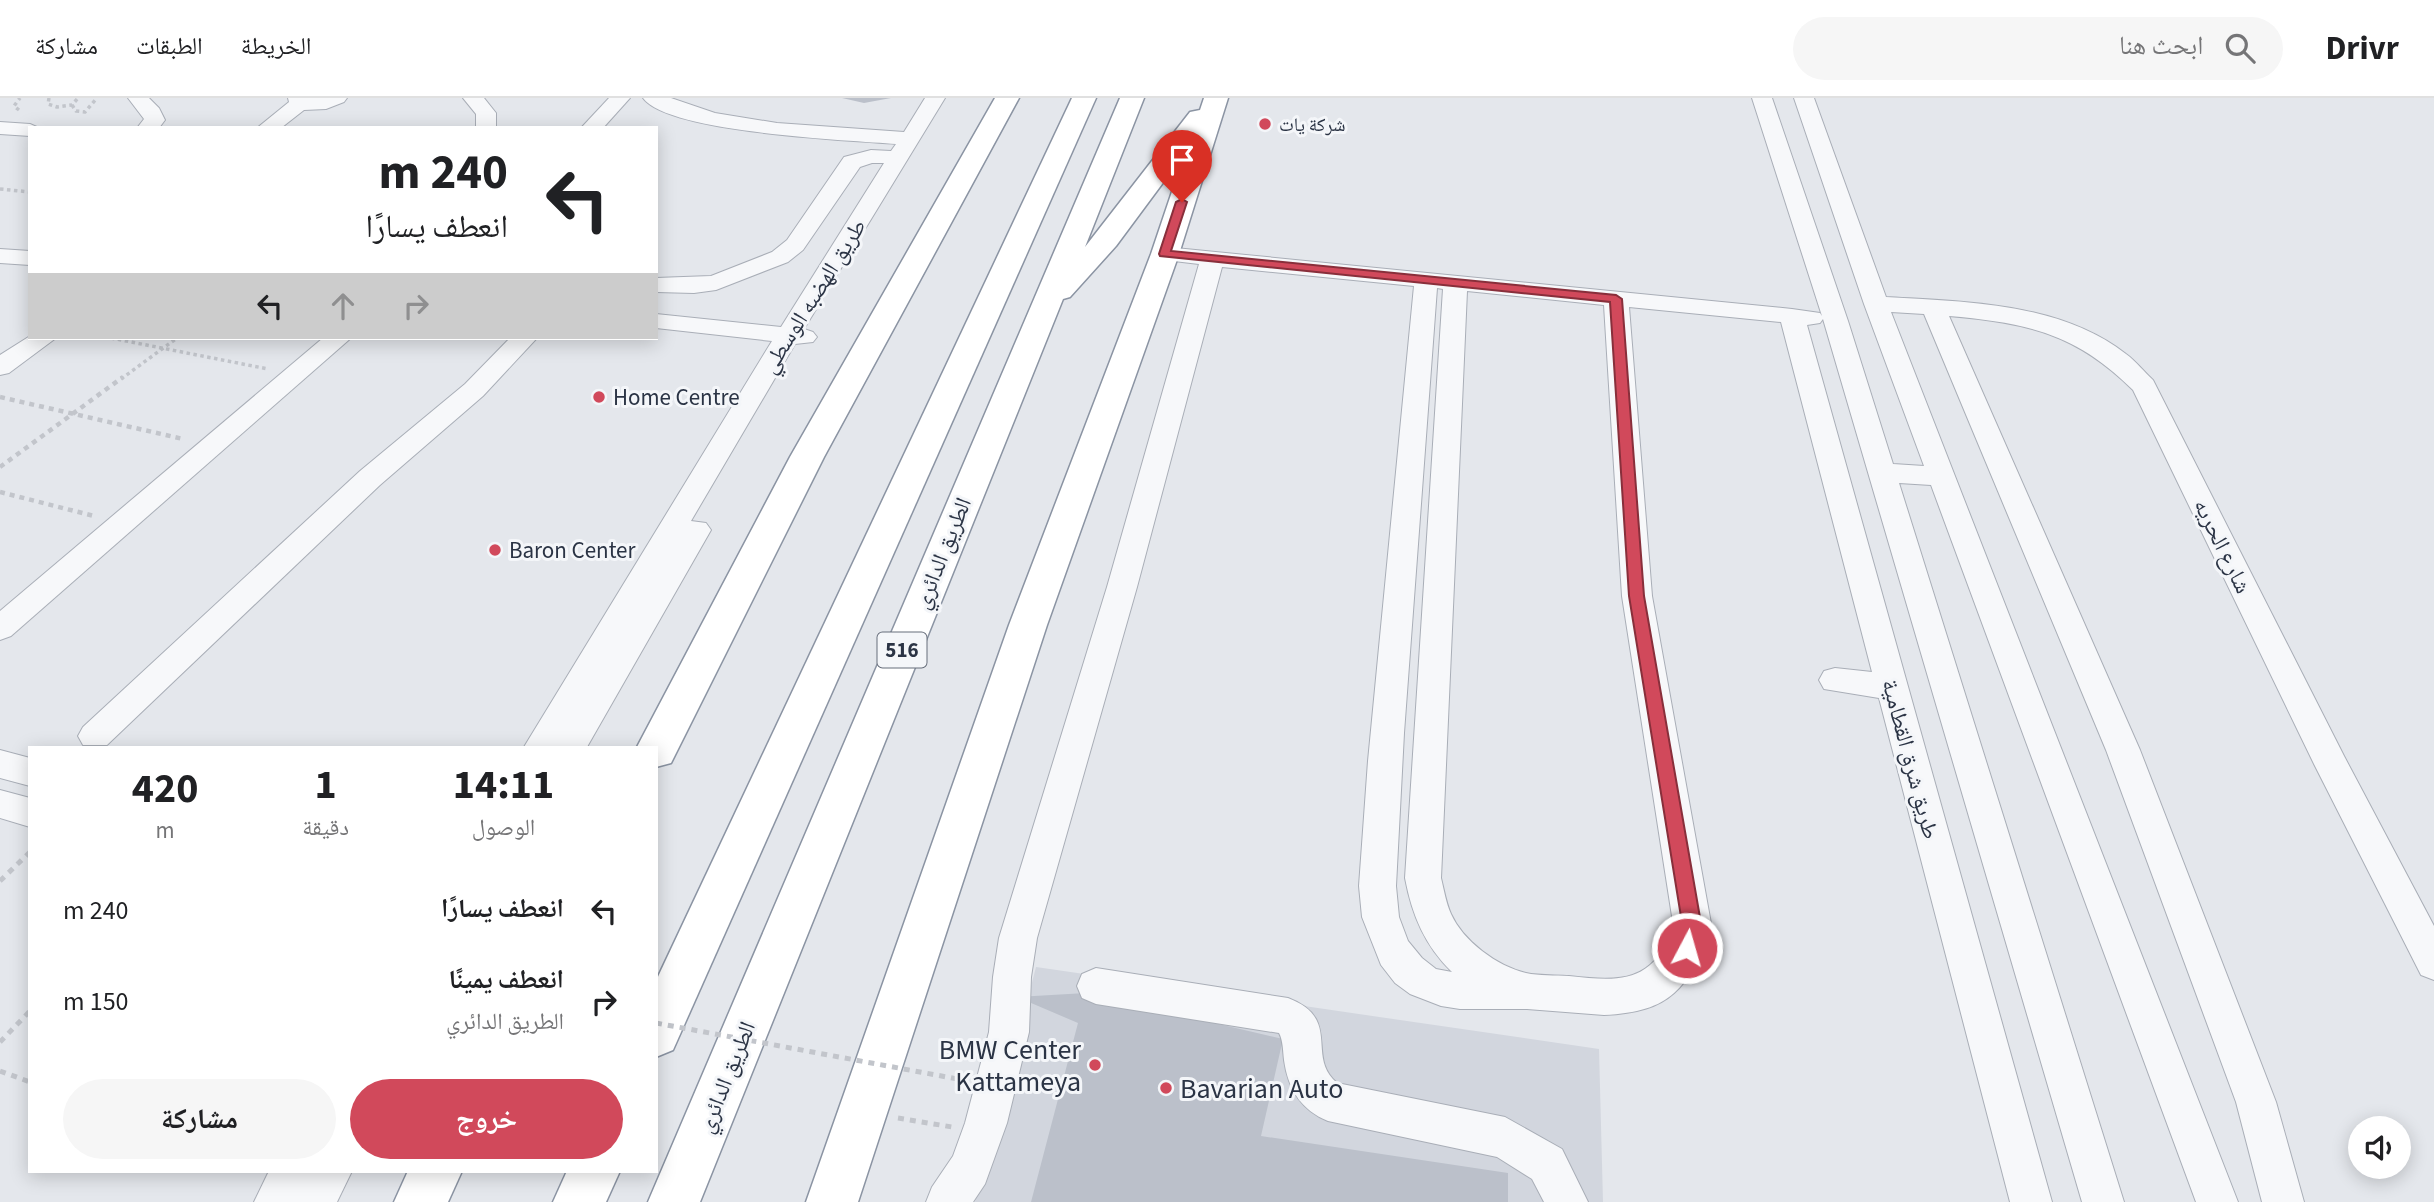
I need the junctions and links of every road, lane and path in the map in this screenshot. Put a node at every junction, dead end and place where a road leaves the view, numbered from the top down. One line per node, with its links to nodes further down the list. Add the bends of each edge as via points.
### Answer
1 (49, 98): 18 (path, via 47,103 53,106)
2 (78, 98): 18 (path)
3 (97, 98): 18 (path, via 85,111 76,111)
4 (138, 98): 19 (street, via 155,116)
5 (337, 98): 17 (street, via 319,105)
6 (472, 98): 21 (street, via 486,113)
7 (620, 98): 22 (street)
8 (653, 98): 25 (street, via 722,120)
9 (935, 98): 25 (street, طريق الهضبه الوسطي)
10 (953, 98): 42 (street, طريق الهضبه الوسطي)
11 (1007, 98): 70 (highway, via 807,457)
12 (1084, 98): 82 (highway, 516)
13 (1132, 98): 36 (highway, الطريق الدائري / 516)
14 (1215, 98): 28 (highway, 516); 36 (highway, 516, via 1098,251)
15 (1762, 98): 40 (street)
16 (1804, 98): 35 (street)
17 (298, 100): 20 (street)
18 (72, 105)
19 (149, 126)
20 (269, 126)
21 (486, 126)
22 (593, 126)
23 (0, 128): 24 (street)
24 (28, 130)
25 (904, 148): 33 (street, via 852,162 795,245 780,257 716,283); 42 (street, طريق الهضبه الوسطي)
26 (0, 189): 27 (path)
27 (28, 192)
28 (1165, 254): 31 (street); 87 (highway, 516, via 1027,625)
29 (0, 256): 30 (street)
30 (28, 258)
31 (1212, 258): 32 (street); 88 (street, via 1122,587 1018,938 1007,1043)
32 (1441, 281): 34 (street); 52 (street)
33 (658, 285)
34 (1616, 299): 38 (street); 79 (street, via 1637,596 1693,929 1677,965 1639,994 1601,998)
35 (1876, 304): 37 (street, شارع الحريه); 58 (street)
36 (1043, 307): 97 (highway, الطريق الدائري / 516)
37 (1934, 309): 77 (street, شارع الحريه, via 2008,314 2061,328 2109,353 2144,386 2330,764); 104 (street, via 2123,750 2256,1102)
38 (1792, 316): 40 (street); 66 (street, طريق شرق القطامية)
39 (658, 321): 42 (street)
40 (1836, 321): 57 (street)
41 (28, 328): 50 (street)
42 (799, 337): 68 (street, طريق الهضبه الوسطي); 69 (street, طريق الهضبه الوسطي)
43 (39, 340): 50 (street)
44 (121, 340): 49 (path)
45 (174, 340): 49 (path)
46 (316, 340): 51 (street)
47 (336, 340): 64 (street)
48 (522, 340): 67 (street, via 481,384 370,478)
49 (163, 348): 51 (path); 54 (path)
50 (1, 360)
51 (278, 371): 55 (street)
52 (1433, 385): 61 (street); 62 (street)
53 (0, 397): 54 (path)
54 (73, 414): 55 (path); 56 (path)
55 (193, 441): 60 (street)
56 (0, 467)
57 (1882, 473): 58 (street); 102 (street)
58 (1941, 476): 103 (street)
59 (0, 492): 60 (path)
60 (100, 517): 63 (street)
61 (1402, 559): 62 (street); 73 (street)
62 (1439, 563): 74 (street)
63 (0, 600)
64 (0, 628)
65 (1837, 685): 66 (street)
66 (1893, 691): 101 (street, طريق شرق القطامية)
67 (95, 736)
68 (542, 746)
69 (571, 746)
70 (658, 747)
71 (0, 764): 72 (street)
72 (28, 771)
73 (1380, 835): 74 (street); 79 (street, via 1379,912 1402,962 1415,976 1438,988 1468,993)
74 (1423, 840): 79 (street, via 1425,896 1442,934 1474,969)
75 (28, 854): 76 (path)
76 (0, 881)
77 (2434, 963)
78 (1096, 986): 100 (street, via 1288,1016 1300,1026 1308,1080 1316,1094 1328,1101 1505,1138 1548,1164)
79 (1526, 991)
80 (28, 1013): 83 (path)
81 (658, 1023): 85 (path, bridge)
82 (658, 1030)
83 (0, 1042)
84 (0, 1071): 86 (path)
85 (963, 1080)
86 (28, 1082)
87 (863, 1112): 88 (path); 98 (highway, 516)
88 (984, 1132): 99 (street, via 970,1169)
89 (292, 1173): 93 (street)
90 (330, 1173): 94 (street)
91 (435, 1173): 95 (highway)
92 (593, 1173): 96 (highway)
93 (275, 1202)
94 (314, 1202)
95 (420, 1202)
96 (579, 1202)
97 (674, 1202)
98 (832, 1202)
99 (947, 1202)
100 (1567, 1202)
101 (2031, 1202)
102 (2104, 1202)
103 (2217, 1202)
104 (2283, 1202)

